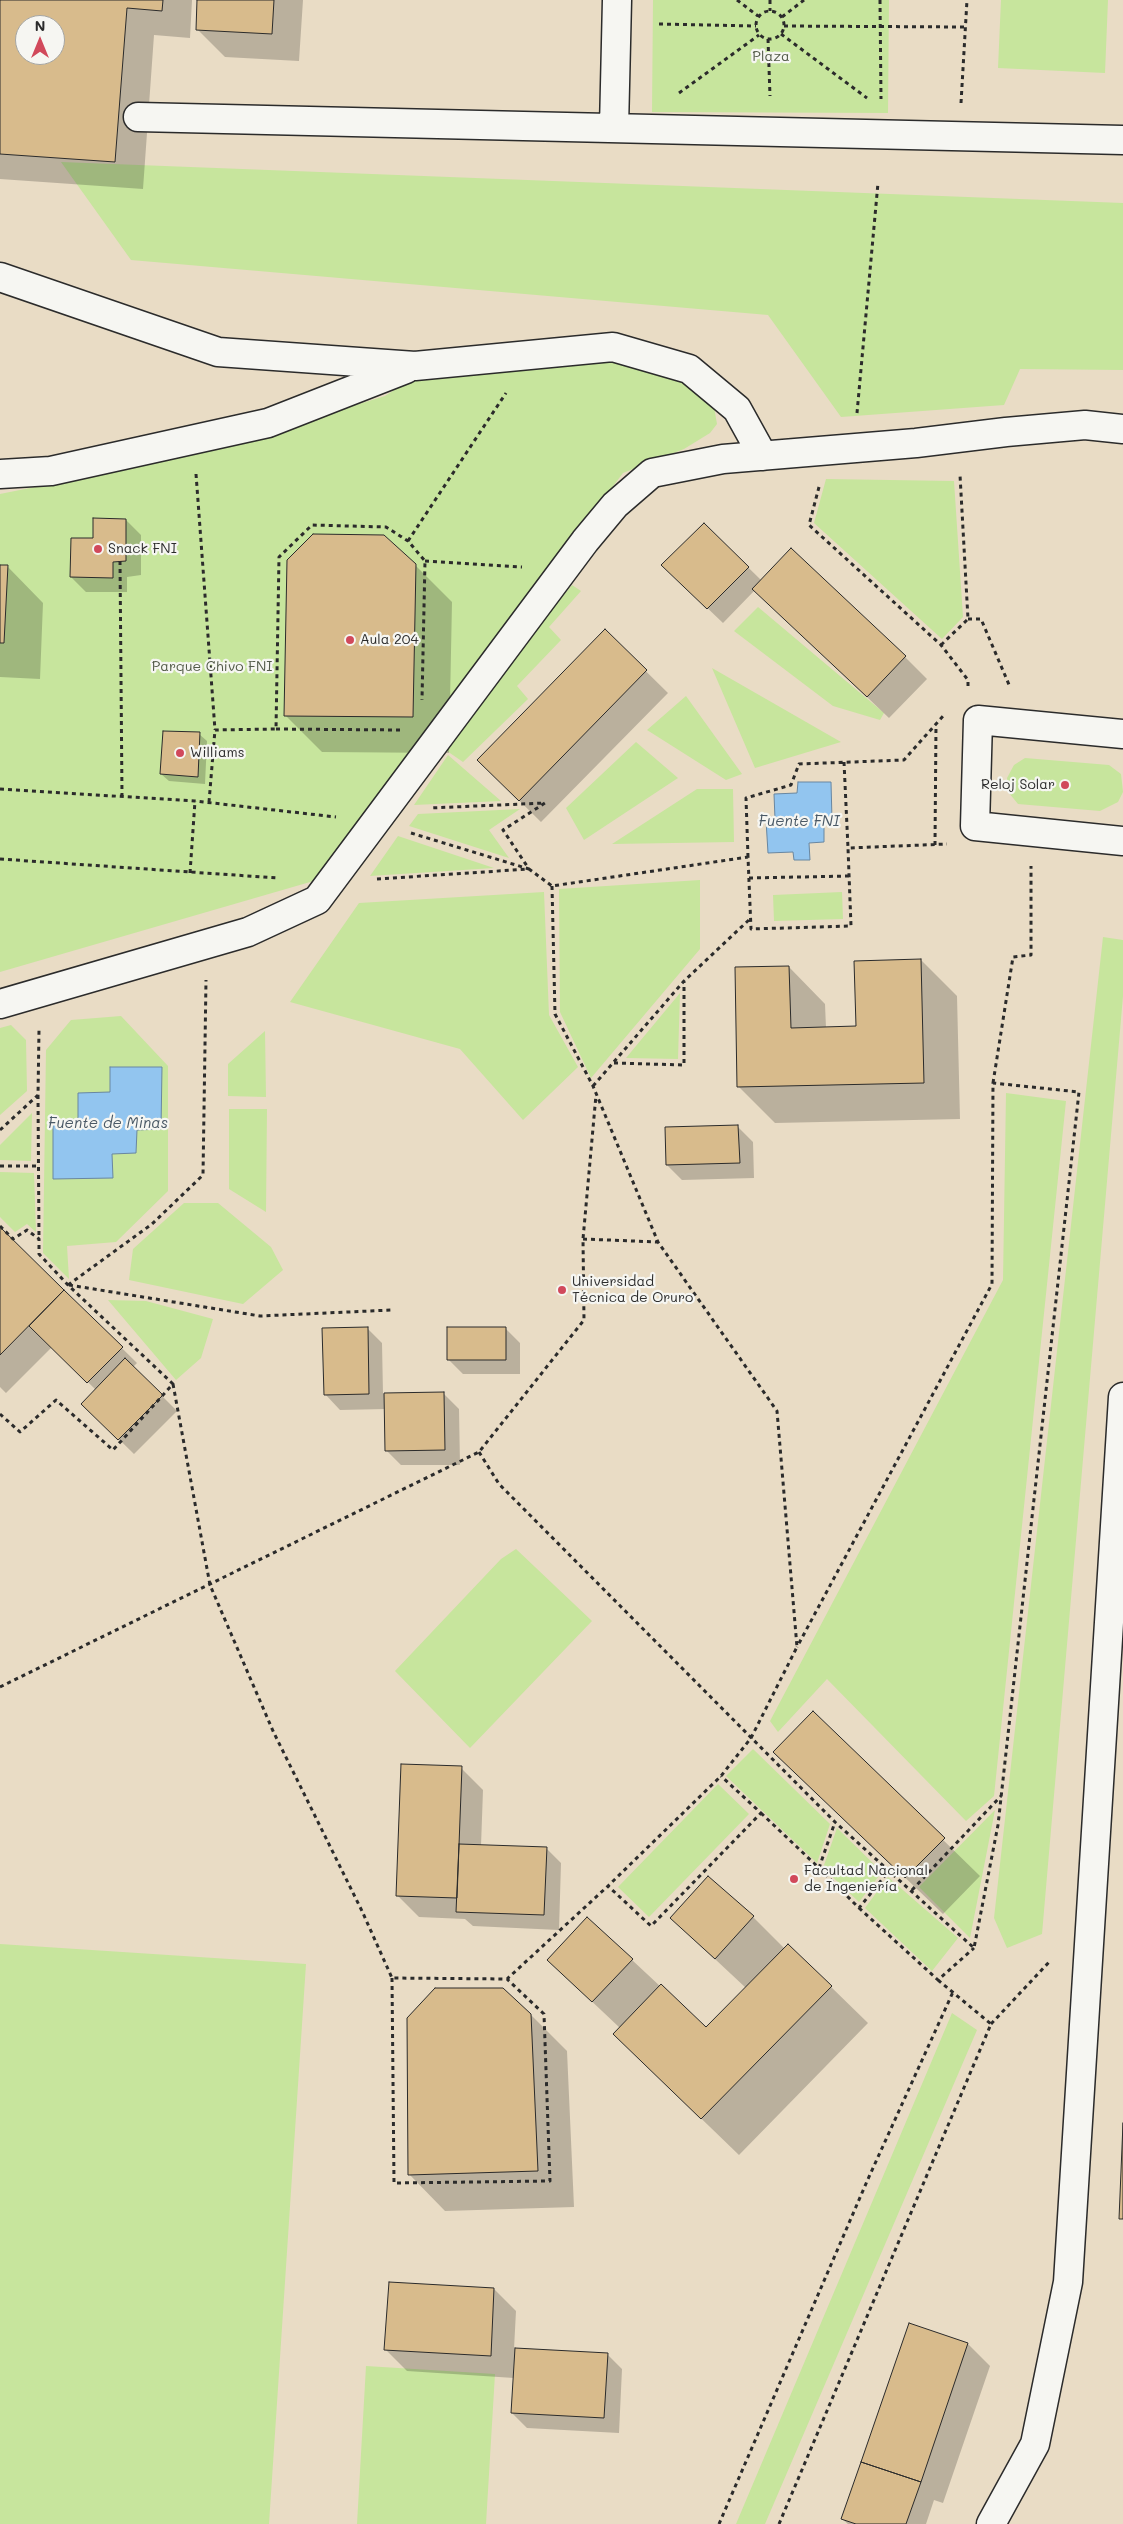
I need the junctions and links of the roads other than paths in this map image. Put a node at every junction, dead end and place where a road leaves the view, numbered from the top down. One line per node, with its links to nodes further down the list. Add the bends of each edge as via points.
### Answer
1 (617, 0): 3 (lane)
2 (138, 117): 3 (lane)
3 (614, 128): 4 (lane)
4 (1123, 140)
5 (0, 278): 6 (lane, via 218,352)
6 (415, 366): 8 (lane, via 613,347 689,370 736,410); 9 (lane, via 268,423 51,471)
7 (1123, 429): 8 (lane, via 1085,425)
8 (763, 456): 12 (lane, via 722,459 652,473 616,505 585,541 317,900 248,932)
9 (0, 474)
10 (1123, 734): 11 (lane, via 978,720 976,826)
11 (1123, 841)
12 (0, 1004)
13 (1123, 1397): 14 (lane, via 1068,2282 1035,2444)
14 (991, 2524)

